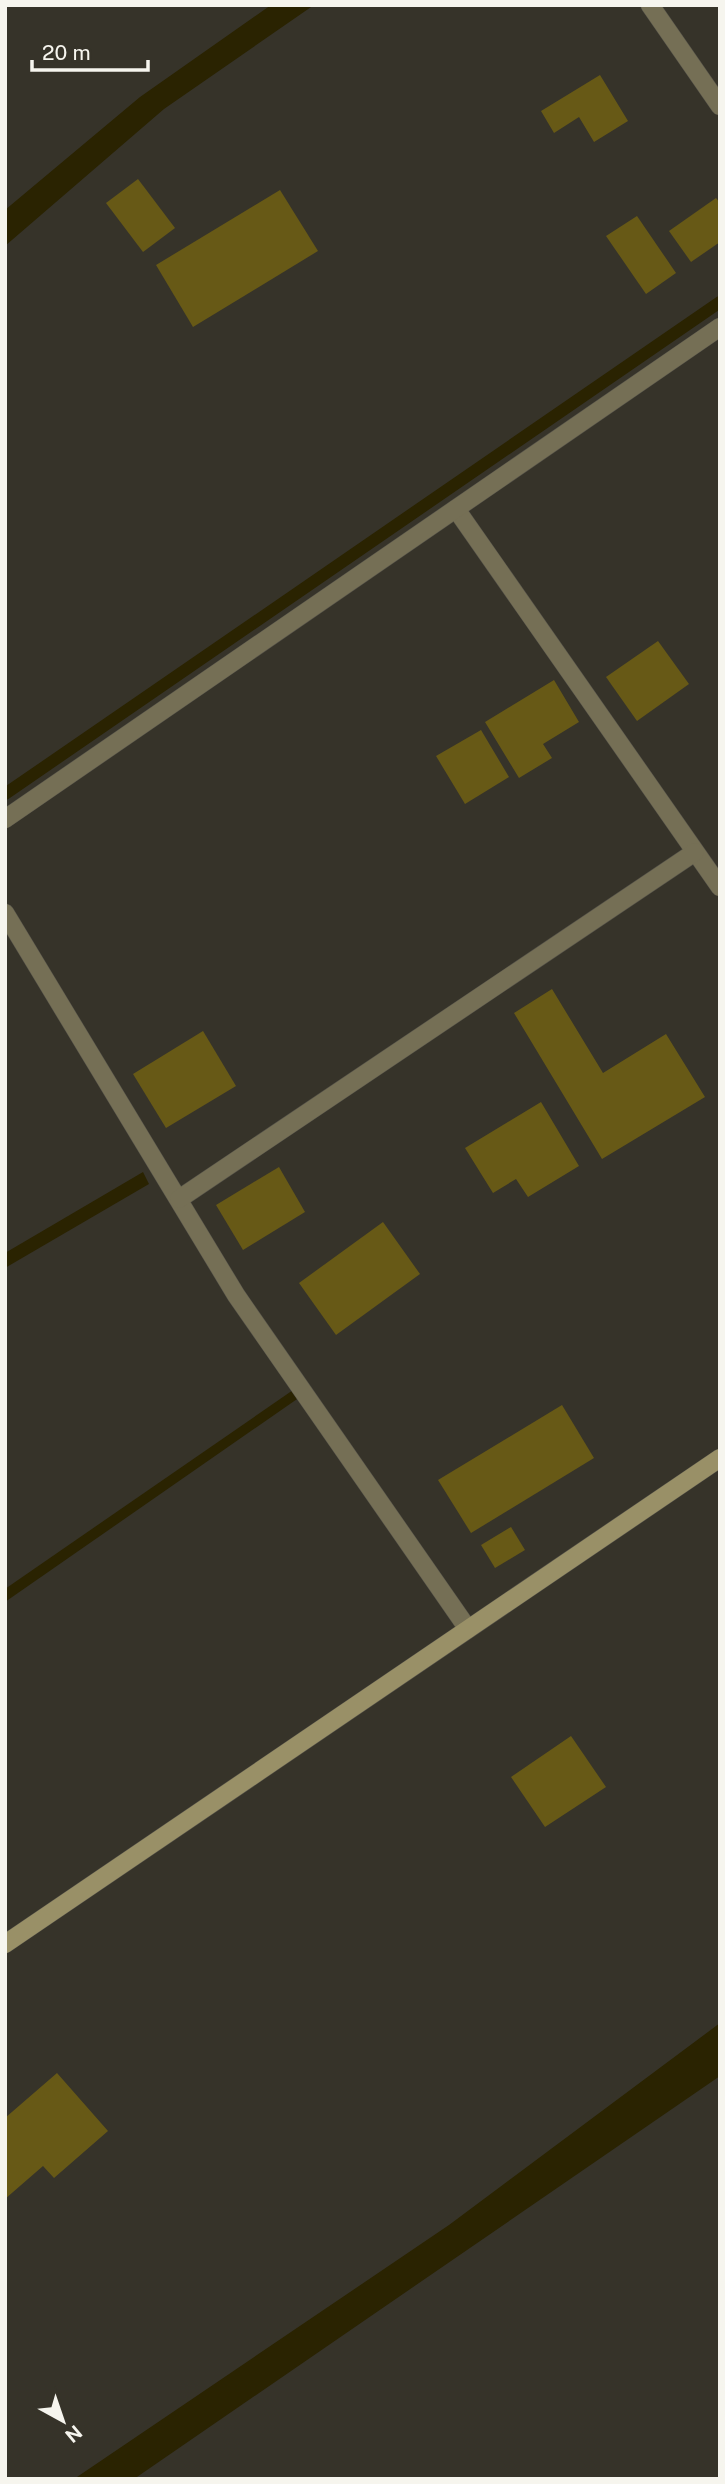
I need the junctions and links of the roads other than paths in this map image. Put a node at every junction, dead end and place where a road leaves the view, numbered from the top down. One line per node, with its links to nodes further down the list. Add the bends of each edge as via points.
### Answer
1 (650, 5): 2 (street)
2 (720, 106)
3 (720, 327): 4 (street)
4 (456, 509): 5 (street); 6 (street)
5 (5, 819)
6 (695, 852): 7 (street); 9 (street)
7 (720, 887)
8 (5, 913): 9 (street)
9 (179, 1199): 11 (street, via 236,1295)
10 (720, 1458): 11 (street)
11 (468, 1629): 12 (street)
12 (5, 1944)

